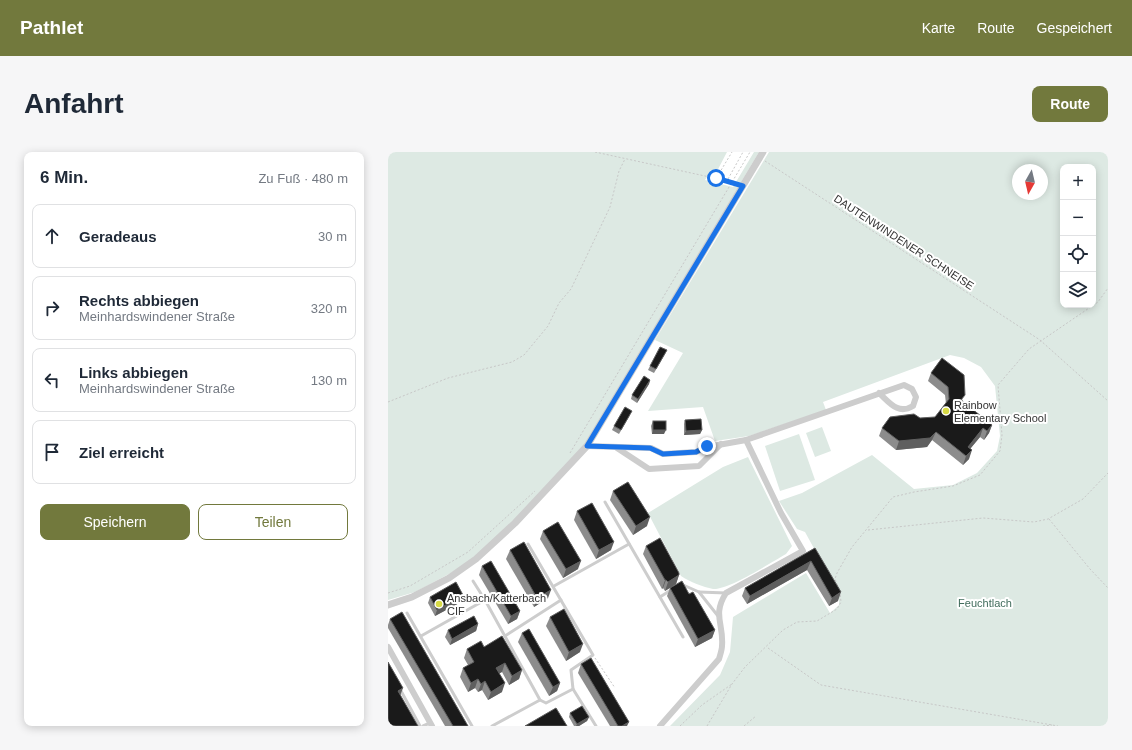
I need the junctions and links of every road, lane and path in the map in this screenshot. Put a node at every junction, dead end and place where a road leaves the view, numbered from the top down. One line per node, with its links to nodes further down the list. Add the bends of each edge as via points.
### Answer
1 (595, 152): 6 (path)
2 (732, 152): 7 (path)
3 (743, 152): 8 (path)
4 (750, 152): 9 (path)
5 (762, 155): 10 (street); 12 (path, DAUTENWINDENER SCHNEISE)
6 (625, 159): 7 (path); 15 (path, via 619,171 610,207 571,289 559,303 548,326 524,354 512,362 448,378)
7 (716, 178): 8 (path)
8 (727, 180): 9 (path)
9 (732, 182): 10 (path); 20 (path)
10 (743, 186): 18 (street)
11 (1108, 288): 12 (path, via 1098,302)
12 (1040, 340): 14 (path, DAUTENWINDENER SCHNEISE); 25 (path, via 998,385 1002,435 1000,451 980,475 953,486 892,497)
13 (879, 393): 13 (street, via 896,409 906,410 913,406 916,397 912,389 904,385); 16 (street)
14 (1108, 400)
15 (388, 402)
16 (746, 440): 17 (street); 33 (street, via 802,552)
17 (722, 443): 19 (street, via 707,446 696,452 663,454 650,448); 19 (street, via 699,466 649,469)
18 (587, 446): 19 (street); 37 (street, via 515,523 476,559 450,578 412,597)
19 (617, 448)
20 (568, 456)
21 (1108, 473): 24 (path, via 1083,499)
22 (540, 486): 32 (path, via 468,552 410,586)
23 (605, 502): 27 (lane)
24 (1048, 519): 25 (path, via 1034,522 983,518); 30 (path)
25 (867, 530): 44 (path, via 852,547 837,573 835,579 841,596 839,607 817,621 797,622 783,630)
26 (528, 544): 29 (lane)
27 (629, 544): 29 (lane); 34 (lane)
28 (473, 581): 35 (lane)
29 (554, 586): 36 (lane)
30 (1108, 588)
31 (699, 592): 33 (lane); 34 (lane, via 681,584); 39 (lane)
32 (388, 593)
33 (726, 593): 39 (street, via 720,602)
34 (660, 597): 42 (lane)
35 (485, 600): 40 (lane); 41 (lane)
36 (561, 600): 41 (lane); 45 (lane)
37 (388, 605)
38 (407, 613): 40 (lane)
39 (718, 616): 58 (street, via 722,646 719,659)
40 (421, 636): 55 (lane)
41 (504, 636): 50 (lane)
42 (683, 637)
43 (388, 647): 52 (street)
44 (767, 647): 46 (path); 53 (path, via 821,685)
45 (593, 655): 48 (path); 49 (lane, via 571,670)
46 (732, 684): 59 (path, via 702,705); 60 (path)
47 (399, 687): 54 (lane)
48 (615, 688)
49 (572, 689): 50 (lane, via 546,703); 57 (lane)
50 (540, 700): 56 (lane)
51 (756, 716): 61 (path)
52 (431, 724): 54 (lane)
53 (1054, 725): 62 (path); 63 (path)
54 (422, 726)
55 (472, 726)
56 (492, 726)
57 (596, 726)
58 (660, 726)
59 (680, 726)
60 (707, 726)
61 (744, 726)
62 (1043, 726)
63 (1058, 726)

